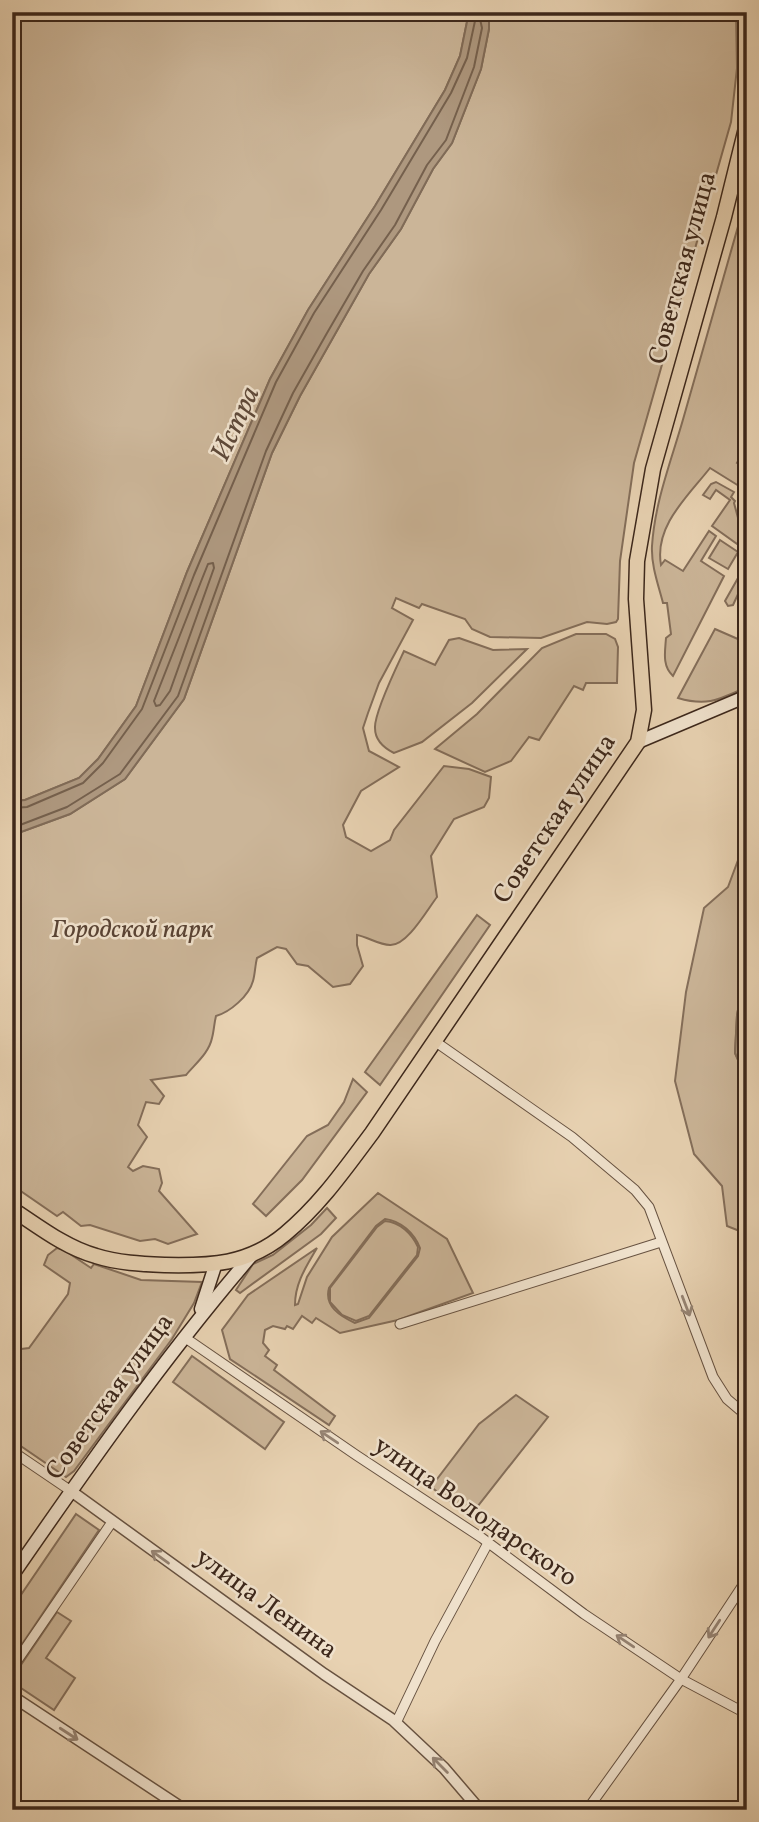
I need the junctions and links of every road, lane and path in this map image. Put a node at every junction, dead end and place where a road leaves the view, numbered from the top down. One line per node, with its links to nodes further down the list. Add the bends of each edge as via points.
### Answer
1 (747, 125): 3 (main road, Советская улица, via 653,469 637,561 644,710)
2 (747, 696): 3 (main road)
3 (638, 743): 4 (main road, Советская улица)
4 (433, 1040): 6 (street, via 533,1108 627,1183 649,1207); 7 (main road, Советская улица, via 325,1196 284,1236)
5 (12, 1209): 8 (main road, via 94,1256 136,1264)
6 (662, 1242): 10 (street); 12 (street, one-way to 12, via 713,1377 727,1399)
7 (252, 1255): 8 (main road); 9 (main road, Советская улица)
8 (215, 1266): 9 (main road, Советская улица)
9 (199, 1316): 11 (main road, Советская улица)
10 (400, 1324)
11 (184, 1337): 14 (main road, Советская улица); 16 (street, улица Володарского, one-way to 11)
12 (747, 1416)
13 (12, 1451): 14 (street, улица Ленина)
14 (71, 1491): 15 (street, улица Ленина); 17 (main road, Советская улица)
15 (112, 1522): 19 (street); 23 (street, улица Ленина, one-way to 15)
16 (488, 1543): 20 (street, улица Володарского, one-way to 16); 23 (street)
17 (12, 1576)
18 (747, 1579): 20 (street, one-way to 20)
19 (12, 1668)
20 (681, 1679): 22 (street, улица Володарского); 26 (street)
21 (12, 1696): 24 (street, one-way to 24)
22 (747, 1714)
23 (396, 1723): 25 (street, улица Ленина, one-way to 23)
24 (185, 1810)
25 (480, 1810)
26 (587, 1810)

